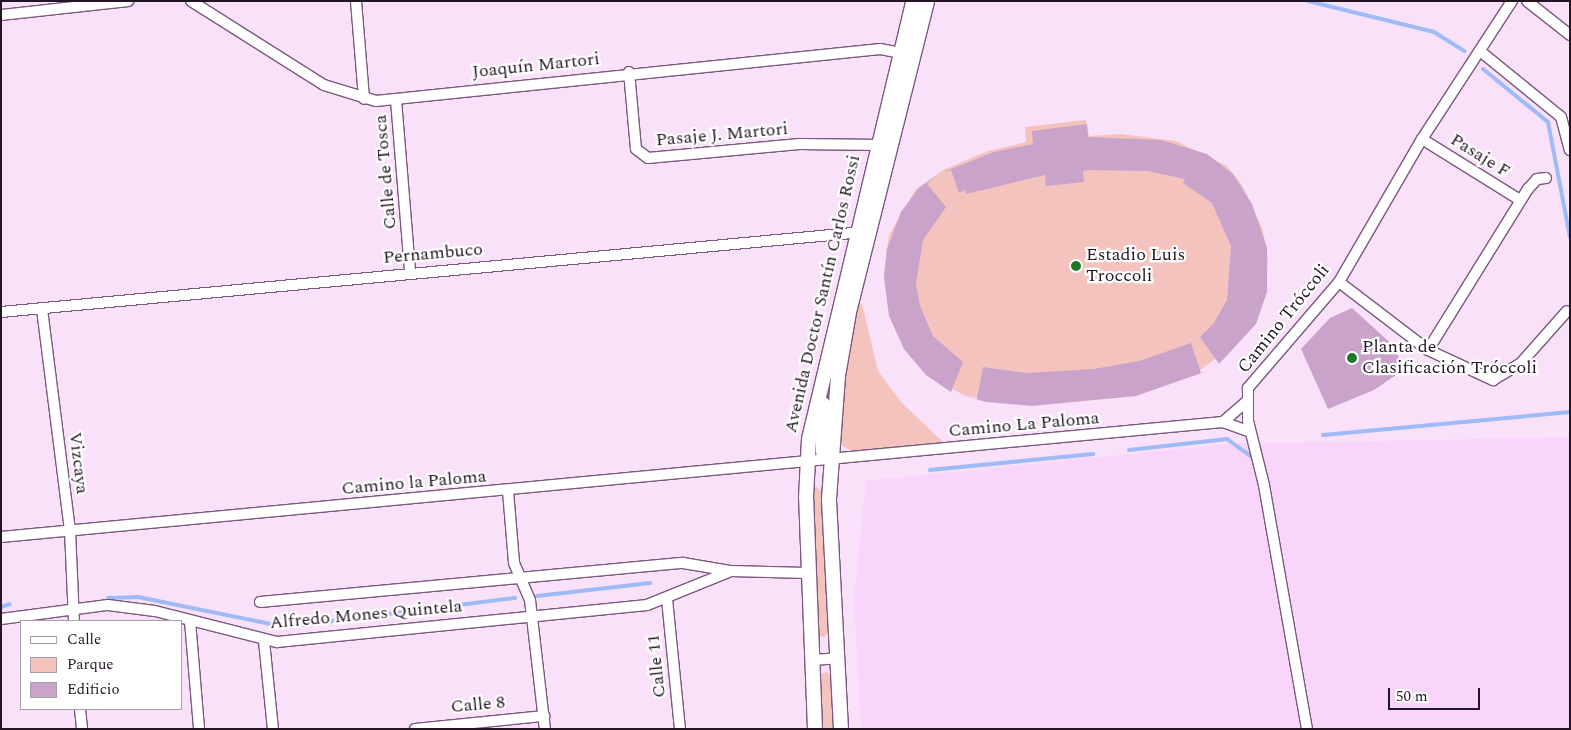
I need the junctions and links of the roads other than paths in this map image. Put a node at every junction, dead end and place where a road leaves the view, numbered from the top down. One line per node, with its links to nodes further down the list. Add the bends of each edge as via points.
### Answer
1 (128, 1): 8 (street)
2 (191, 1): 13 (street, Joaquín Martori, via 308,76)
3 (356, 1): 13 (street)
4 (913, 1): 11 (street, Avenida Doctor Santín Carlos Rossi)
5 (927, 1): 11 (street, Avenida Doctor Santín Carlos Rossi)
6 (1512, 1): 10 (street, Camino Tróccoli)
7 (1527, 1): 9 (street)
8 (1, 15)
9 (1570, 35)
10 (1480, 51): 15 (street, Camino Tróccoli); 18 (street, via 1561,117)
11 (904, 54): 12 (street, Joaquín Martori, via 880,50); 16 (street, Avenida Doctor Santín Carlos Rossi); 17 (street, Avenida Doctor Santín Carlos Rossi)
12 (629, 72): 14 (street, Joaquín Martori); 17 (street, Pasaje J. Martori, via 640,155 808,144)
13 (364, 99): 14 (street, Joaquín Martori)
14 (396, 100): 22 (street, Calle de Tosca)
15 (1422, 139): 20 (street, Pasaje F); 23 (street, Camino Tróccoli)
16 (890, 142): 17 (street, Pasaje J. Martori); 21 (street, Avenida Doctor Santín Carlos Rossi)
17 (876, 148): 21 (street, Avenida Doctor Santín Carlos Rossi)
18 (1570, 150)
19 (1546, 178): 20 (street, via 1537,180)
20 (1520, 200): 27 (street)
21 (862, 232): 22 (street, Pernambuco); 28 (street, Avenida Doctor Santín Carlos Rossi); 32 (street, Avenida Doctor Santín Carlos Rossi, via 838,376)
22 (410, 272): 24 (street, Pernambuco)
23 (1339, 282): 27 (street); 29 (street, Camino Tróccoli, via 1260,369)
24 (42, 309): 26 (street, Pernambuco); 35 (street, Vizcaya)
25 (1567, 311): 27 (street, via 1521,362 1493,380)
26 (1, 312)
27 (1428, 350)
28 (820, 384): 32 (street, via 824,398 822,448); 33 (street, Avenida Doctor Santín Carlos Rossi)
29 (1246, 402): 30 (street); 31 (street, Camino Tróccoli)
30 (1223, 422): 31 (street, Camino La Paloma); 32 (street, Camino La Paloma)
31 (1250, 432): 61 (street, Camino Tróccoli, via 1264,485)
32 (829, 462): 33 (street, Camino la Paloma); 48 (street, Avenida Doctor Santín Carlos Rossi)
33 (807, 465): 34 (street, Camino la Paloma); 38 (street, Avenida Doctor Santín Carlos Rossi)
34 (508, 491): 35 (street, Camino la Paloma); 39 (street, via 512,546)
35 (70, 530): 36 (street, Camino la Paloma); 42 (street, Vizcaya)
36 (1, 537)
37 (731, 571): 38 (street, Alfredo Mones Quintela); 39 (street, Alfredo Mones Quintela, via 684,563); 40 (street, Alfredo Mones Quintela, via 688,585)
38 (807, 573): 49 (street, Avenida Doctor Santín Carlos Rossi)
39 (519, 577): 41 (street, Alfredo Mones Quintela); 43 (street)
40 (667, 599): 43 (street, Alfredo Mones Quintela, via 647,605); 58 (street, Calle 11)
41 (260, 602)
42 (73, 606): 44 (street, Alfredo Mones Quintela); 45 (street, Vizcaya); 46 (street, Alfredo Mones Quintela, via 142,608)
43 (532, 614): 47 (street, Alfredo Mones Quintela); 51 (street)
44 (1, 619)
45 (74, 620)
46 (190, 621): 47 (street, Alfredo Mones Quintela); 54 (street)
47 (264, 641): 55 (street)
48 (838, 658): 49 (street); 60 (street, Avenida Doctor Santín Carlos Rossi)
49 (812, 660): 59 (street, Avenida Doctor Santín Carlos Rossi)
50 (80, 710): 53 (street)
51 (544, 716): 52 (street, Calle 8); 57 (street)
52 (435, 727): 56 (street, Calle 8)
53 (82, 729)
54 (199, 729)
55 (274, 729)
56 (415, 729)
57 (545, 729)
58 (680, 729)
59 (815, 729)
60 (842, 729)
61 (1307, 729)

